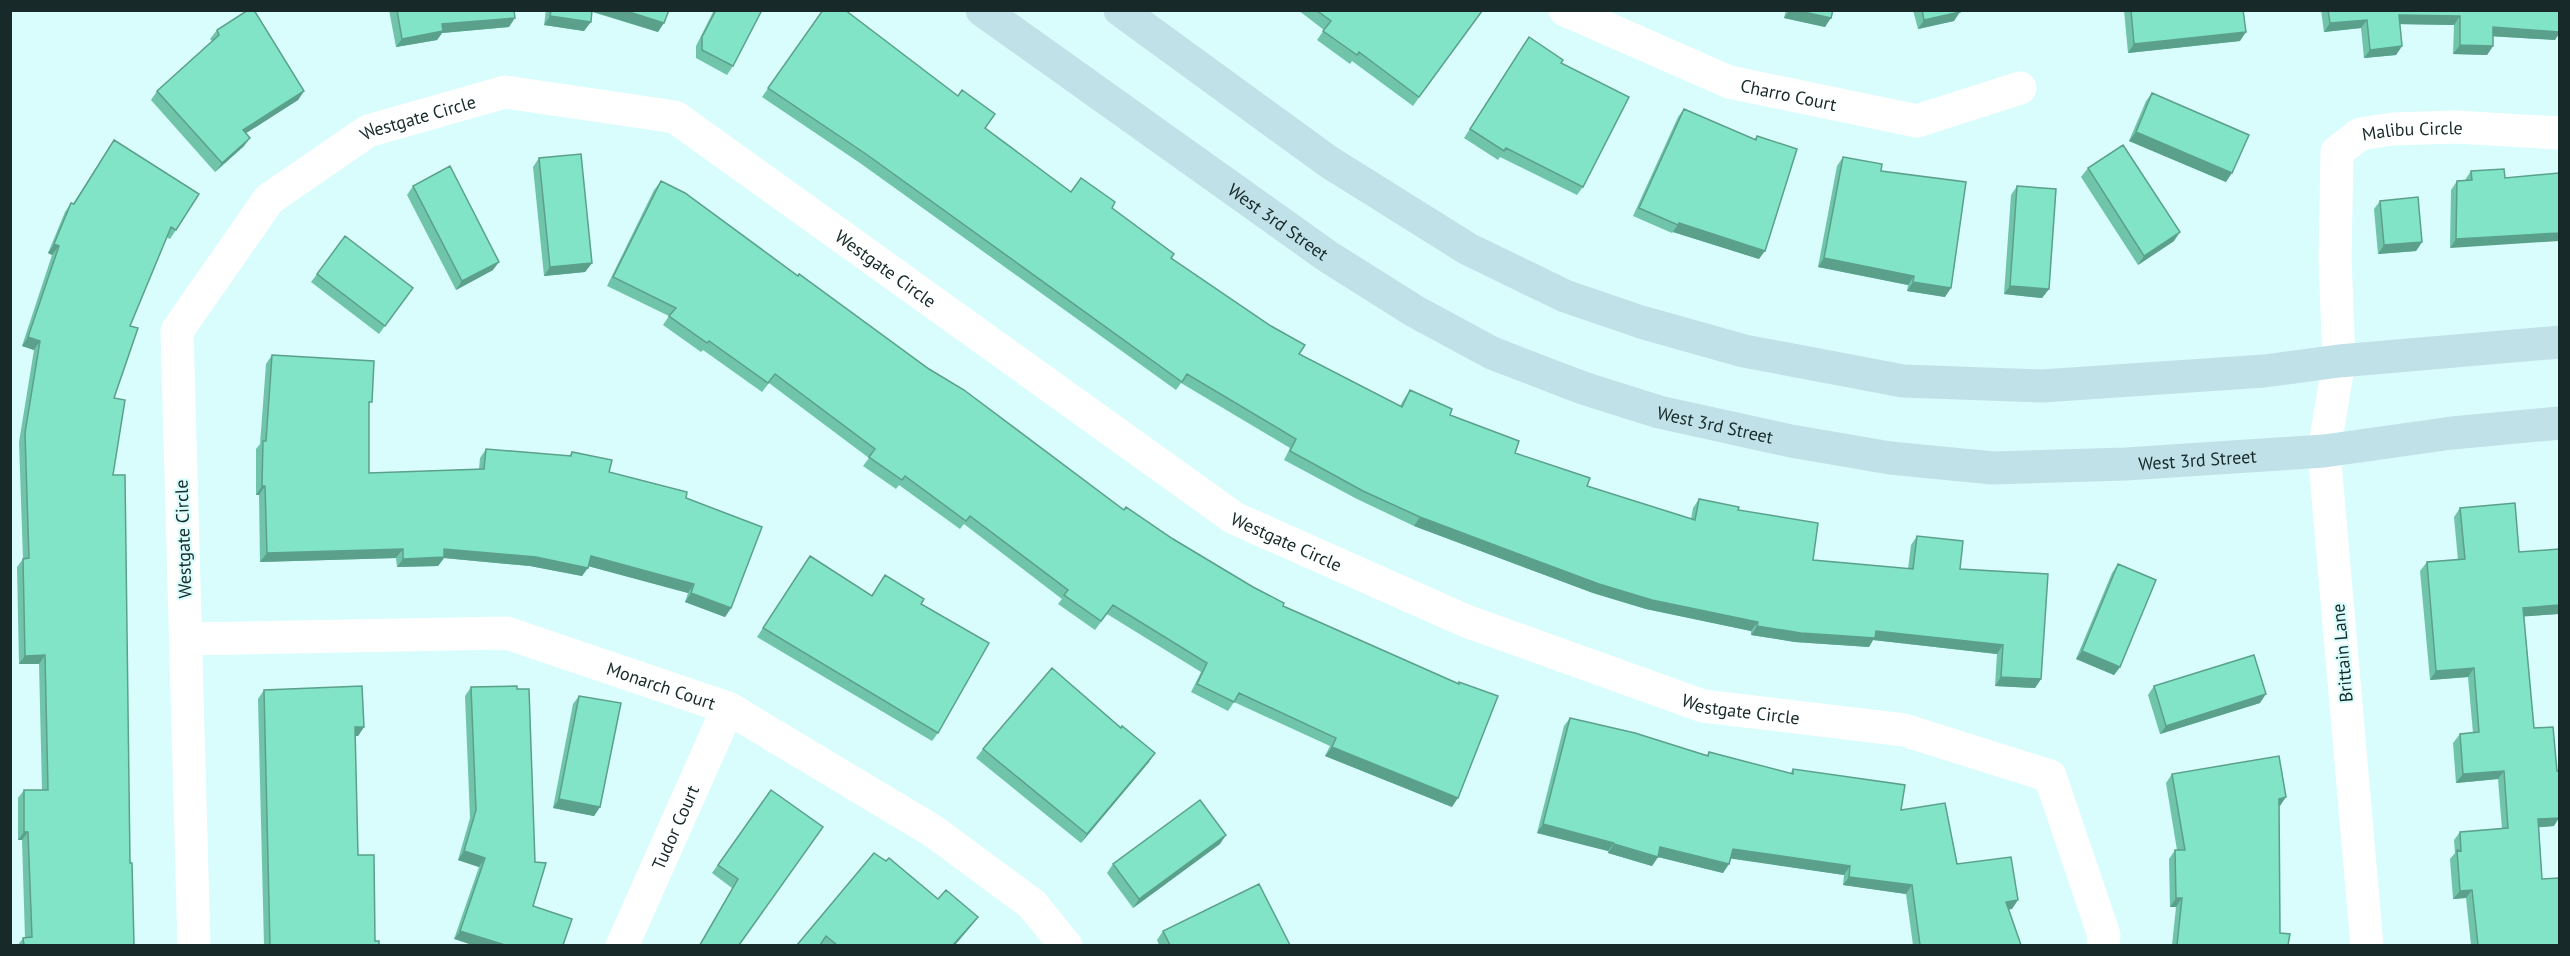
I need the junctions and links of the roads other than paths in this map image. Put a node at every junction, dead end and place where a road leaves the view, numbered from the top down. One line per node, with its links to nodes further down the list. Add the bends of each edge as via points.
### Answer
1 (982, 10): 9 (main road, West 3rd Street, via 1327,256 1416,312 1492,353 1583,388 1659,412 1791,441 1890,458 1993,468)
2 (1120, 10): 7 (main road, via 1329,162 1468,249 1565,296 1641,322 1744,351 1903,381 2043,386 2264,371)
3 (1565, 10): 4 (street, Charro Court, via 1729,82 1917,121)
4 (2020, 88)
5 (2559, 133): 7 (street, Malibu Circle, via 2392,129 2360,134 2337,152 2335,258)
6 (2559, 342): 7 (main road)
7 (2339, 361): 9 (street, Brittain Lane)
8 (2559, 423): 9 (main road, West 3rd Street)
9 (2324, 451): 16 (street, Brittain Lane)
10 (186, 639): 11 (street, Monarch Court, via 507,633); 12 (street, Westgate Circle); 15 (street, Westgate Circle, via 177,331 269,199 368,131 505,92 675,117 1234,518 1466,621 1703,706 1904,730 2050,776 2104,935)
11 (728, 708): 13 (street, Tudor Court); 14 (street, Monarch Court, via 933,831 1032,904)
12 (194, 945)
13 (622, 945)
14 (1065, 945)
15 (2103, 945)
16 (2367, 945)

